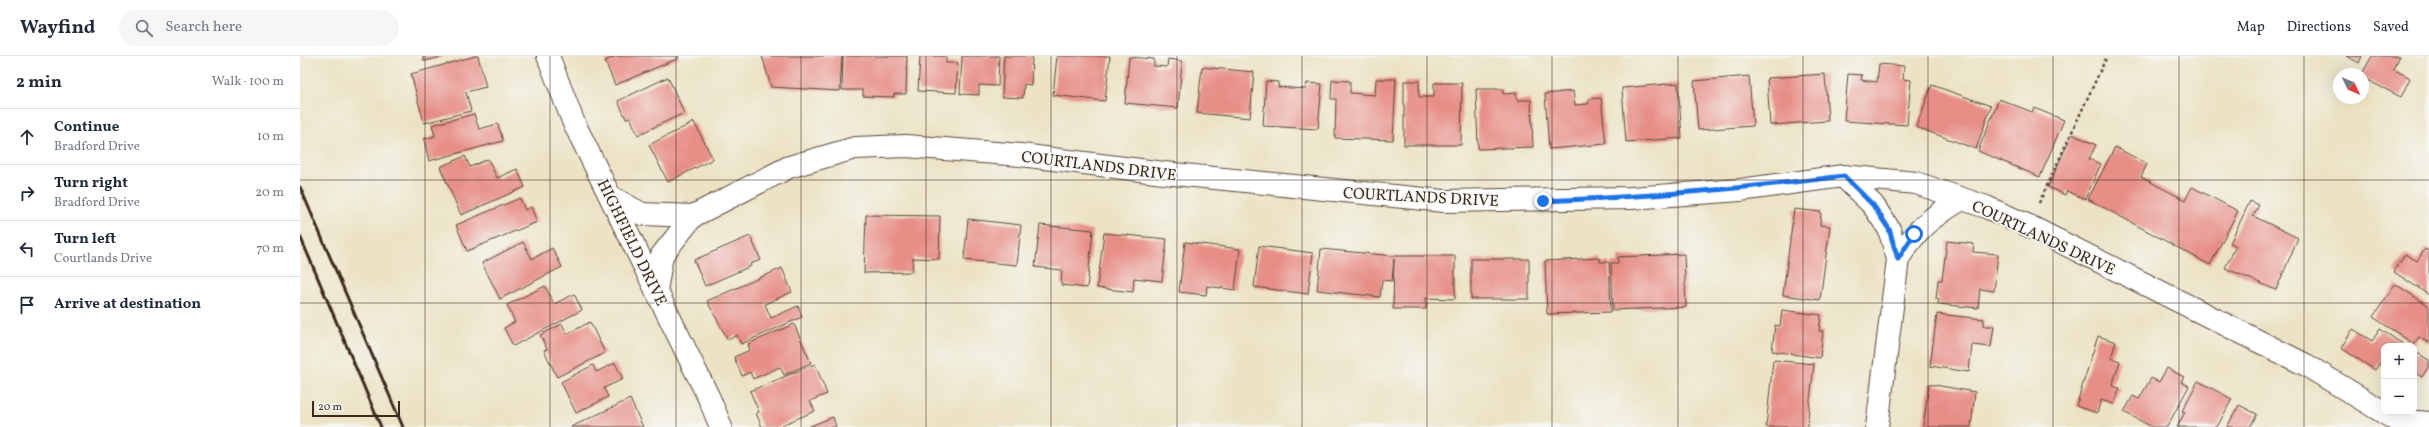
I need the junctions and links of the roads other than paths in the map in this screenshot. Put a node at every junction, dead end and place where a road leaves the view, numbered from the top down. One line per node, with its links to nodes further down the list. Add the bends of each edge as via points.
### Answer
1 (548, 56): 3 (street, HIGHFIELD DRIVE, via 574,121)
2 (1844, 176): 4 (street, COURTLANDS DRIVE, via 1916,183); 5 (street, COURTLANDS DRIVE, via 1740,190 1631,198 1444,201 1187,176 1021,155 906,146 855,148 818,157 789,167); 6 (street, via 1873,205 1889,229)
3 (611, 197): 5 (street, COURTLANDS DRIVE, via 642,214); 7 (street, HIGHFIELD DRIVE)
4 (1962, 199): 6 (street, via 1937,214 1914,234); 9 (street, COURTLANDS DRIVE, via 2029,226 2306,366)
5 (693, 216): 7 (street, COURTLANDS DRIVE, via 662,255)
6 (1898, 259): 11 (street)
7 (656, 291): 10 (street, HIGHFIELD DRIVE)
8 (2429, 423): 9 (street, COURTLANDS DRIVE)
9 (2398, 424)
10 (721, 427)
11 (1877, 427)

